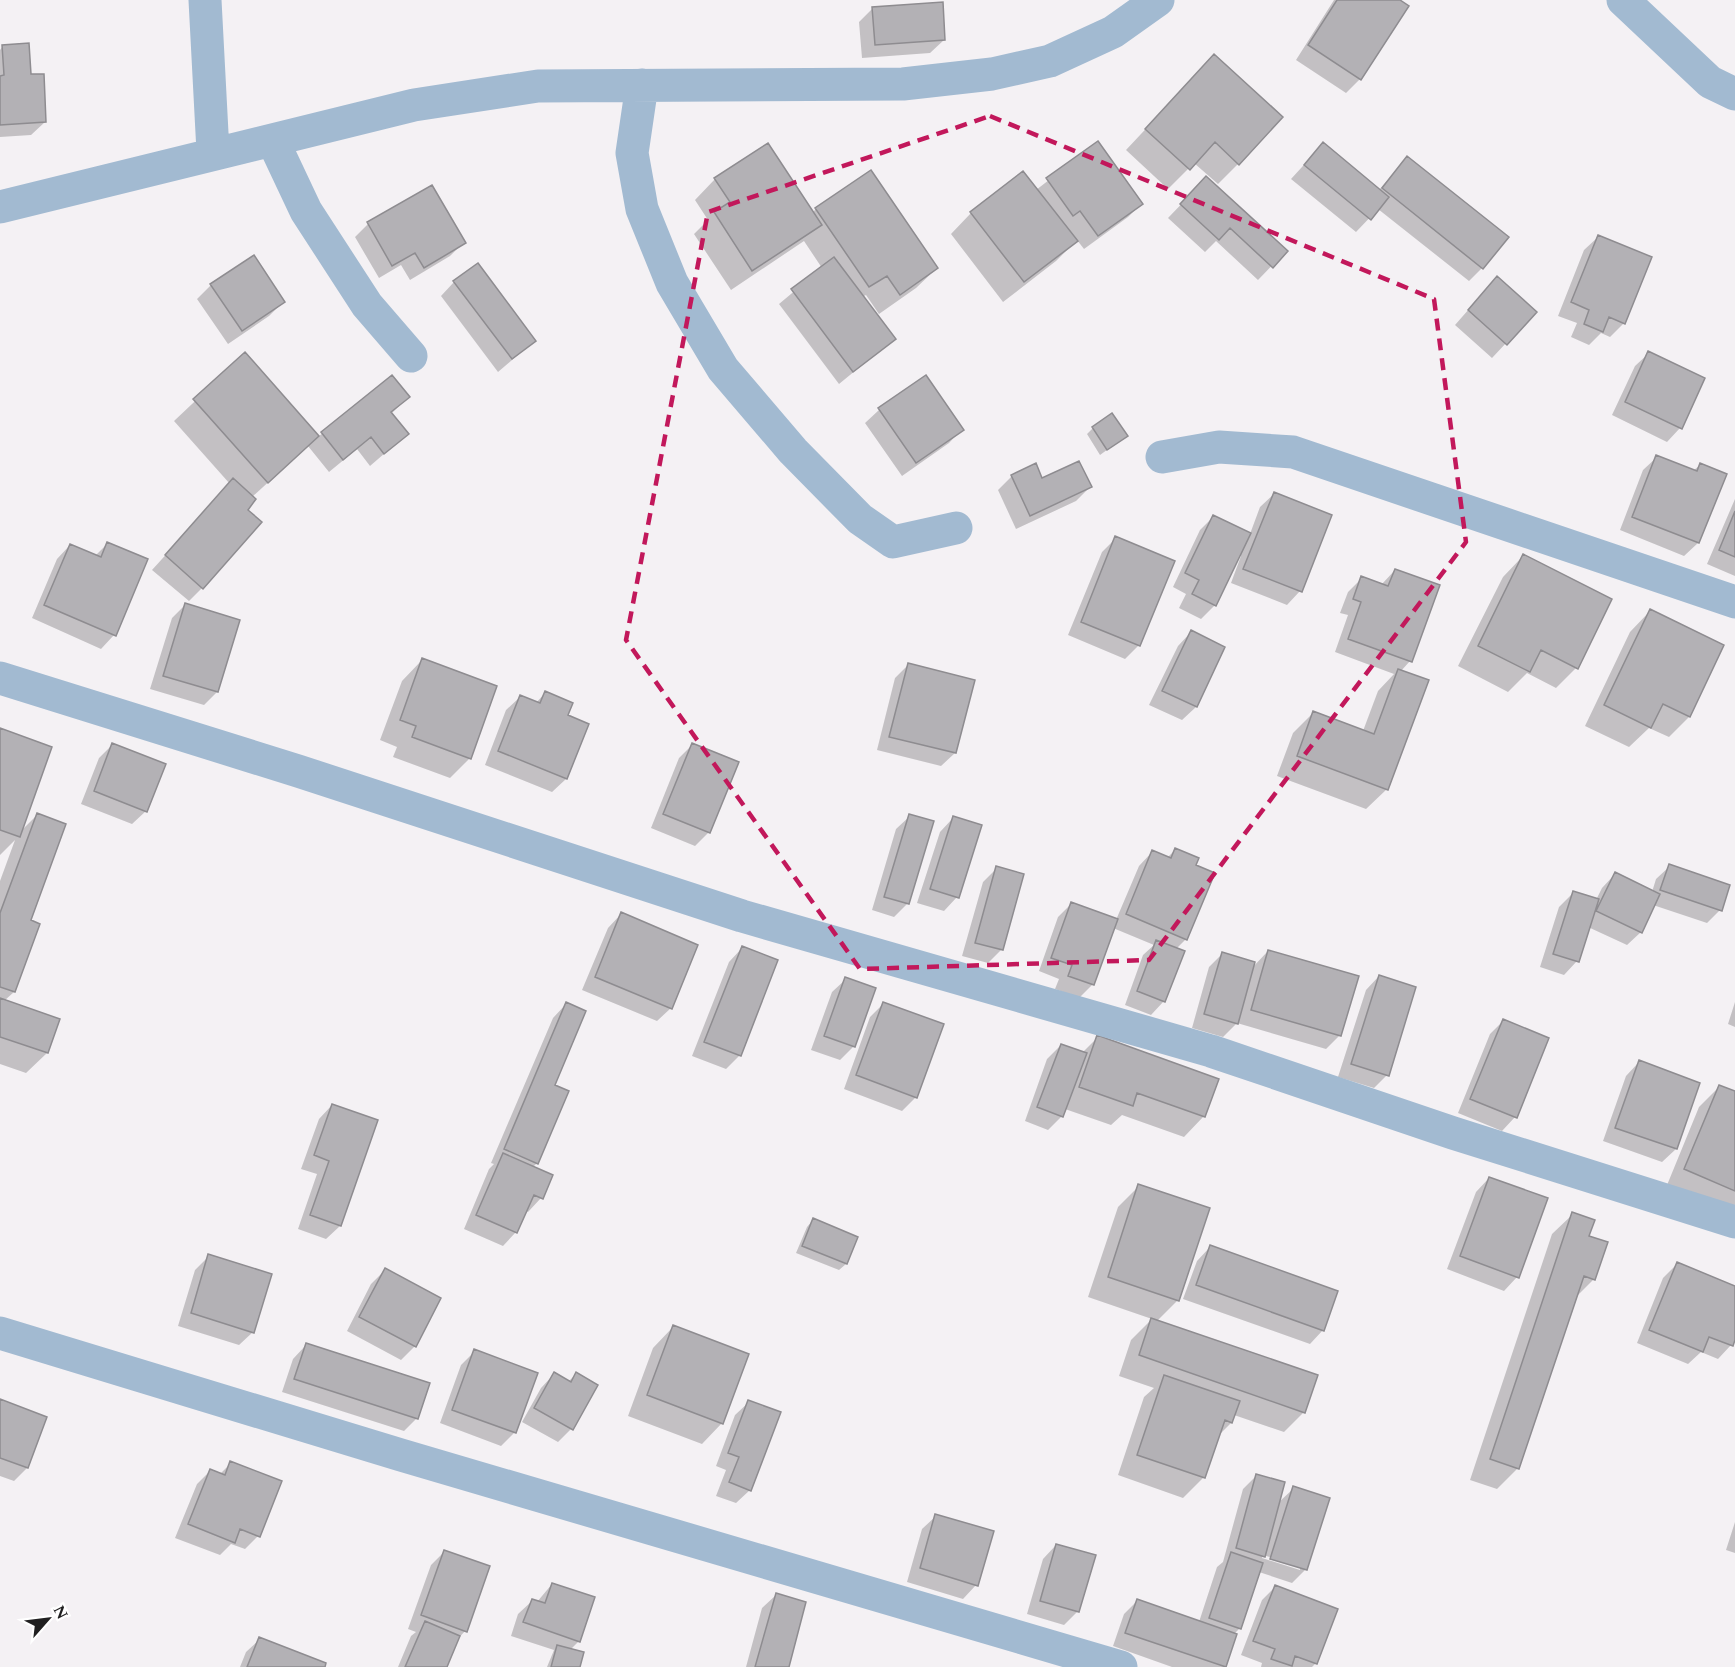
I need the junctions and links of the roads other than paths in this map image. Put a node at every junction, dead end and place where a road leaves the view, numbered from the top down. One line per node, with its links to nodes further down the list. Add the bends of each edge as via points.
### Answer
1 (205, 0): 7 (street)
2 (1158, 0): 4 (street, via 1113,32 1050,61 992,74 903,84)
3 (1623, 0): 5 (street, via 1710,82)
4 (642, 85): 6 (street, via 538,86 482,92); 11 (street, via 632,153 642,209 672,283 723,369 793,451 868,525 893,542)
5 (1735, 94)
6 (273, 141): 7 (street); 9 (street, via 306,211 367,305)
7 (213, 152): 8 (street)
8 (0, 207)
9 (411, 356)
10 (1162, 457): 12 (street, via 1219,447 1293,452)
11 (956, 528)
12 (1735, 602)
13 (0, 678): 14 (street, via 741,916 1211,1051)
14 (1735, 1222)
15 (0, 1333): 16 (street)
16 (1121, 1667)

